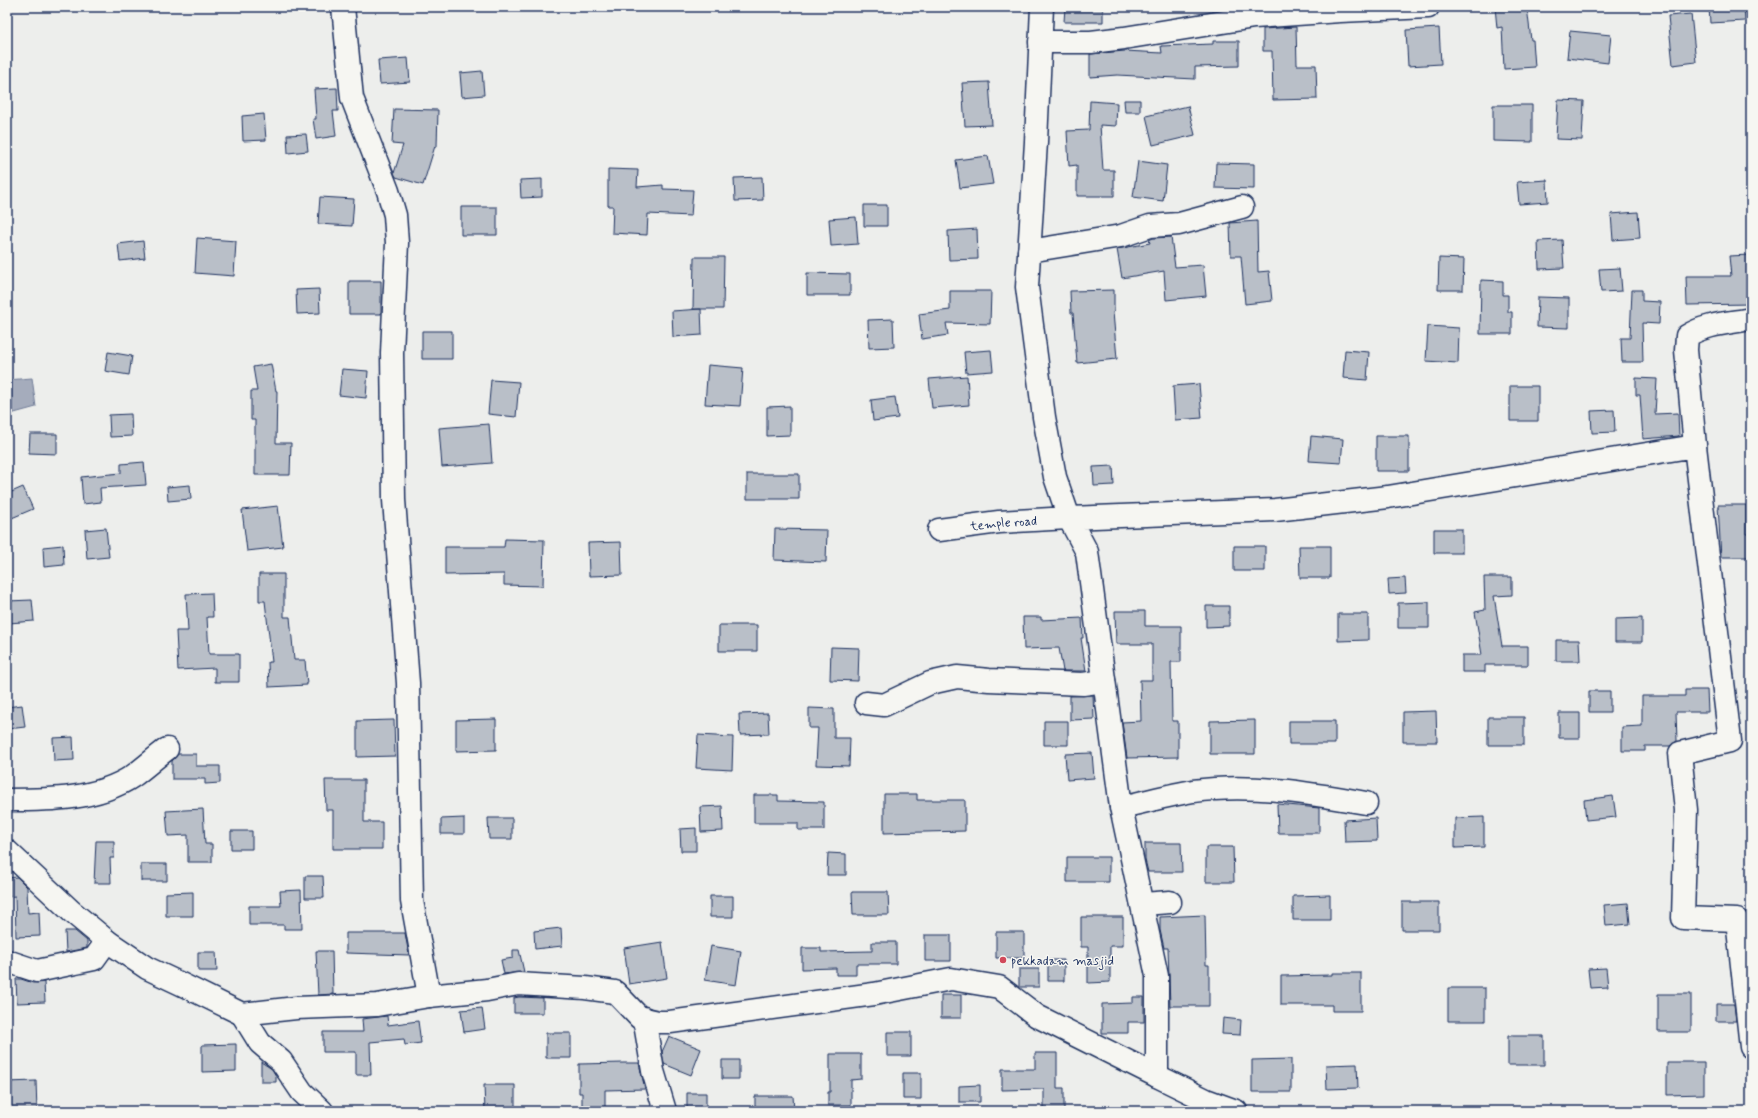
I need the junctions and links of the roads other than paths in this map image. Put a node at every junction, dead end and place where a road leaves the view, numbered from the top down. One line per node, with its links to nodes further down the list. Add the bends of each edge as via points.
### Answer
1 (343, 7): 23 (street, via 352,98 395,215 397,243 392,353 394,500 408,683 412,901)
2 (1042, 7): 4 (street)
3 (1428, 7): 4 (street, via 1254,17 1092,42)
4 (1040, 42): 6 (street)
5 (1242, 207): 6 (street, via 1179,224 1150,226 1120,236)
6 (1029, 251): 9 (street, via 1027,287 1044,417 1055,477)
7 (1751, 319): 8 (street, via 1709,327 1686,336)
8 (1695, 446): 9 (street, temple road, via 1419,492 1275,510); 20 (street, via 1730,741 1680,753 1686,810 1683,918)
9 (1069, 518): 10 (street, temple road, via 999,522); 11 (street, via 1087,552)
10 (939, 530)
11 (1104, 681): 12 (street, via 1083,684 957,677 930,682 884,705); 16 (street)
12 (866, 703)
13 (167, 749): 14 (street, via 132,776 104,790 79,795)
14 (7, 800)
15 (1366, 803): 16 (street, via 1255,788 1194,791)
16 (1121, 807): 19 (street)
17 (7, 851): 21 (street)
18 (1170, 902): 19 (street)
19 (1143, 904): 27 (street, via 1157,976)
20 (1744, 919): 26 (street)
21 (107, 941): 22 (street, via 94,959 38,971); 24 (street, via 147,968)
22 (7, 961)
23 (428, 996): 24 (street, via 377,1005 296,1008); 25 (street, via 518,984 585,988 615,992 640,1018)
24 (242, 1014): 28 (street, via 260,1043 281,1061 302,1092)
25 (644, 1018): 27 (street, via 658,1022 678,1021 874,994 951,979 999,987 1037,1016); 29 (street, via 653,1071)
26 (1751, 1046)
27 (1157, 1076): 30 (street, via 1206,1100)
28 (322, 1111)
29 (665, 1111)
30 (1236, 1111)

